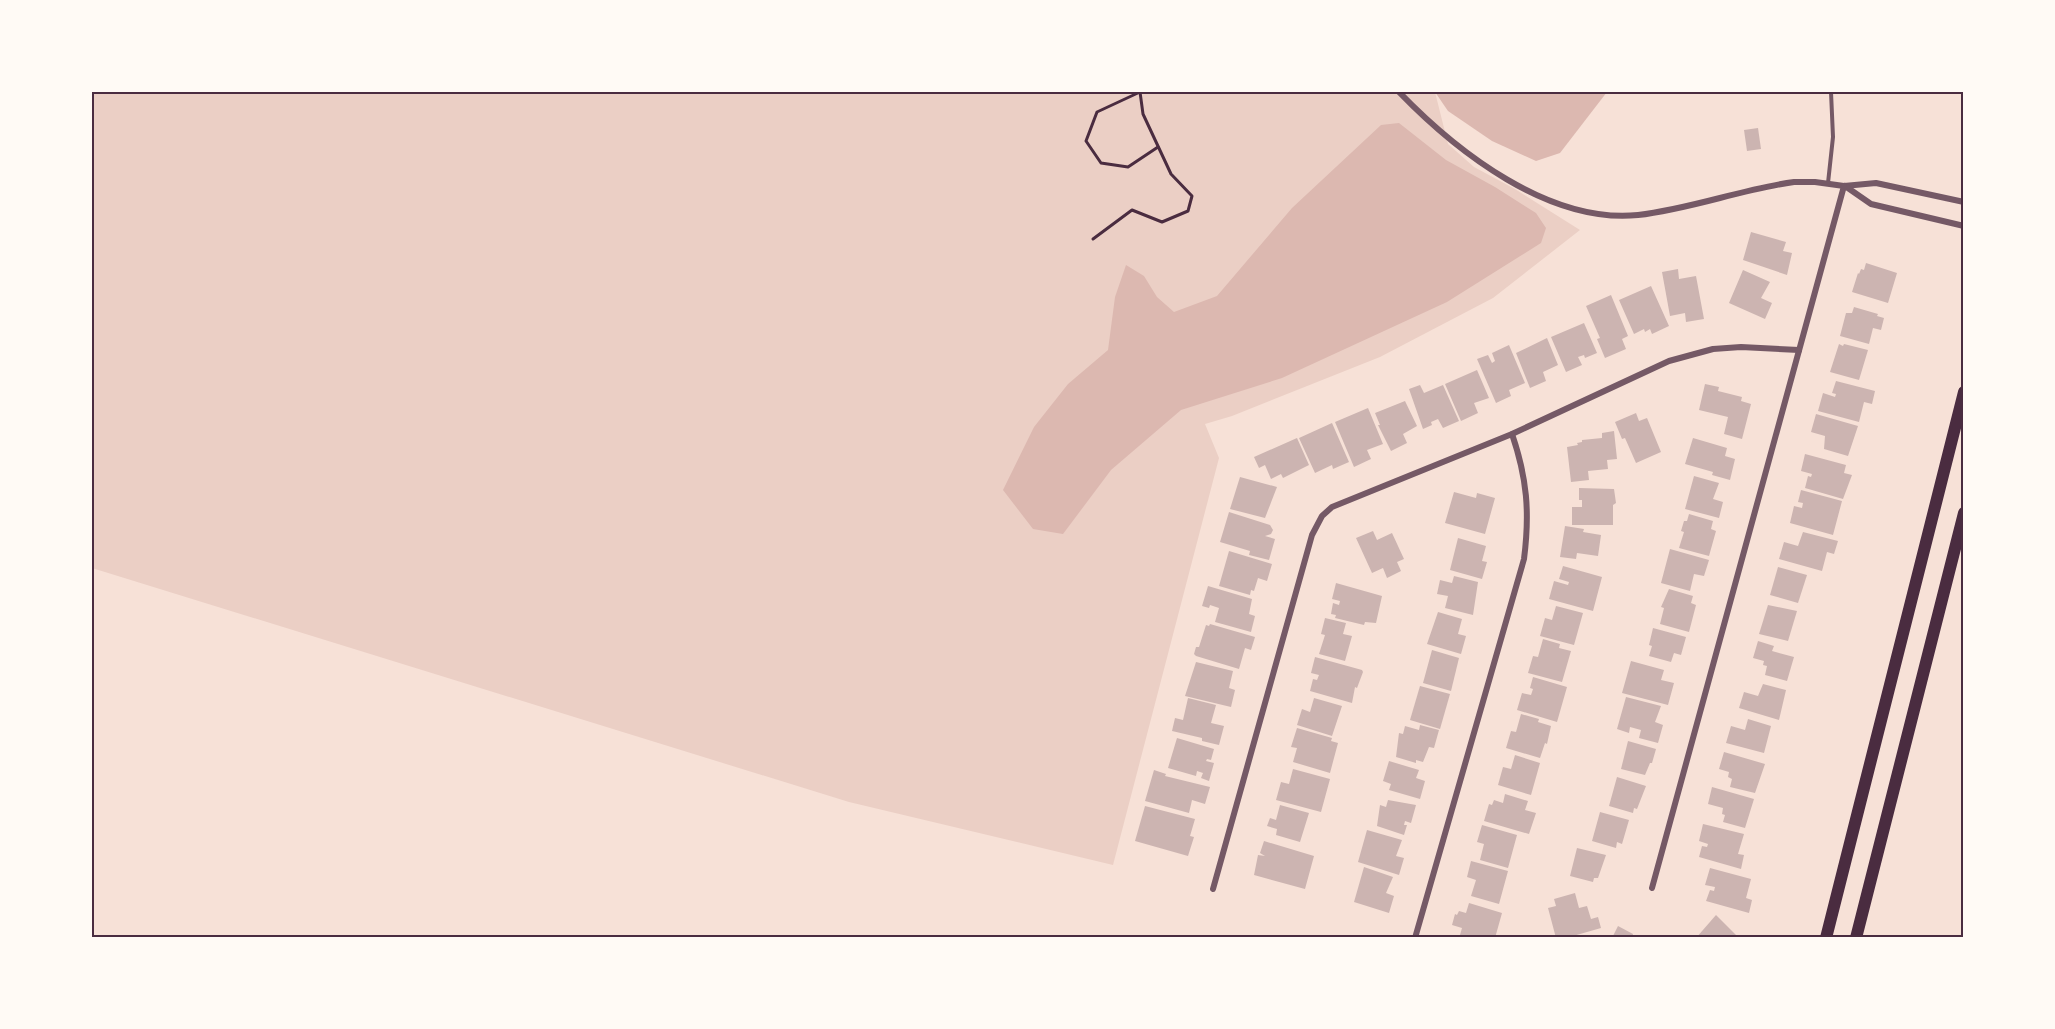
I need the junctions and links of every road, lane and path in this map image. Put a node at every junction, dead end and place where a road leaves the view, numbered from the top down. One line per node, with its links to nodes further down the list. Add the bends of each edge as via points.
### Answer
1 (1140, 92): 4 (path, via 1143,114); 4 (path, via 1097,112 1086,141 1101,163 1128,167)
2 (1398, 92): 5 (street, via 1448,138 1489,168 1542,196 1596,215 1661,212 1794,182)
3 (1831, 92): 5 (lane, via 1833,137)
4 (1158, 147): 9 (path, via 1171,174 1192,196 1188,212 1162,222 1132,210)
5 (1828, 183): 6 (street)
6 (1844, 186): 7 (street, via 1876,183); 8 (street, via 1871,204); 10 (street)
7 (1964, 202)
8 (1964, 226)
9 (1093, 239)
10 (1799, 350): 12 (street, via 1742,347 1698,352 1669,361); 14 (street)
11 (1964, 392): 17 (highway)
12 (1512, 434): 15 (street, via 1332,507 1322,516 1312,535); 16 (street, via 1527,491 1524,559)
13 (1964, 513): 18 (highway)
14 (1652, 888)
15 (1213, 889)
16 (1415, 938)
17 (1826, 938)
18 (1856, 938)

